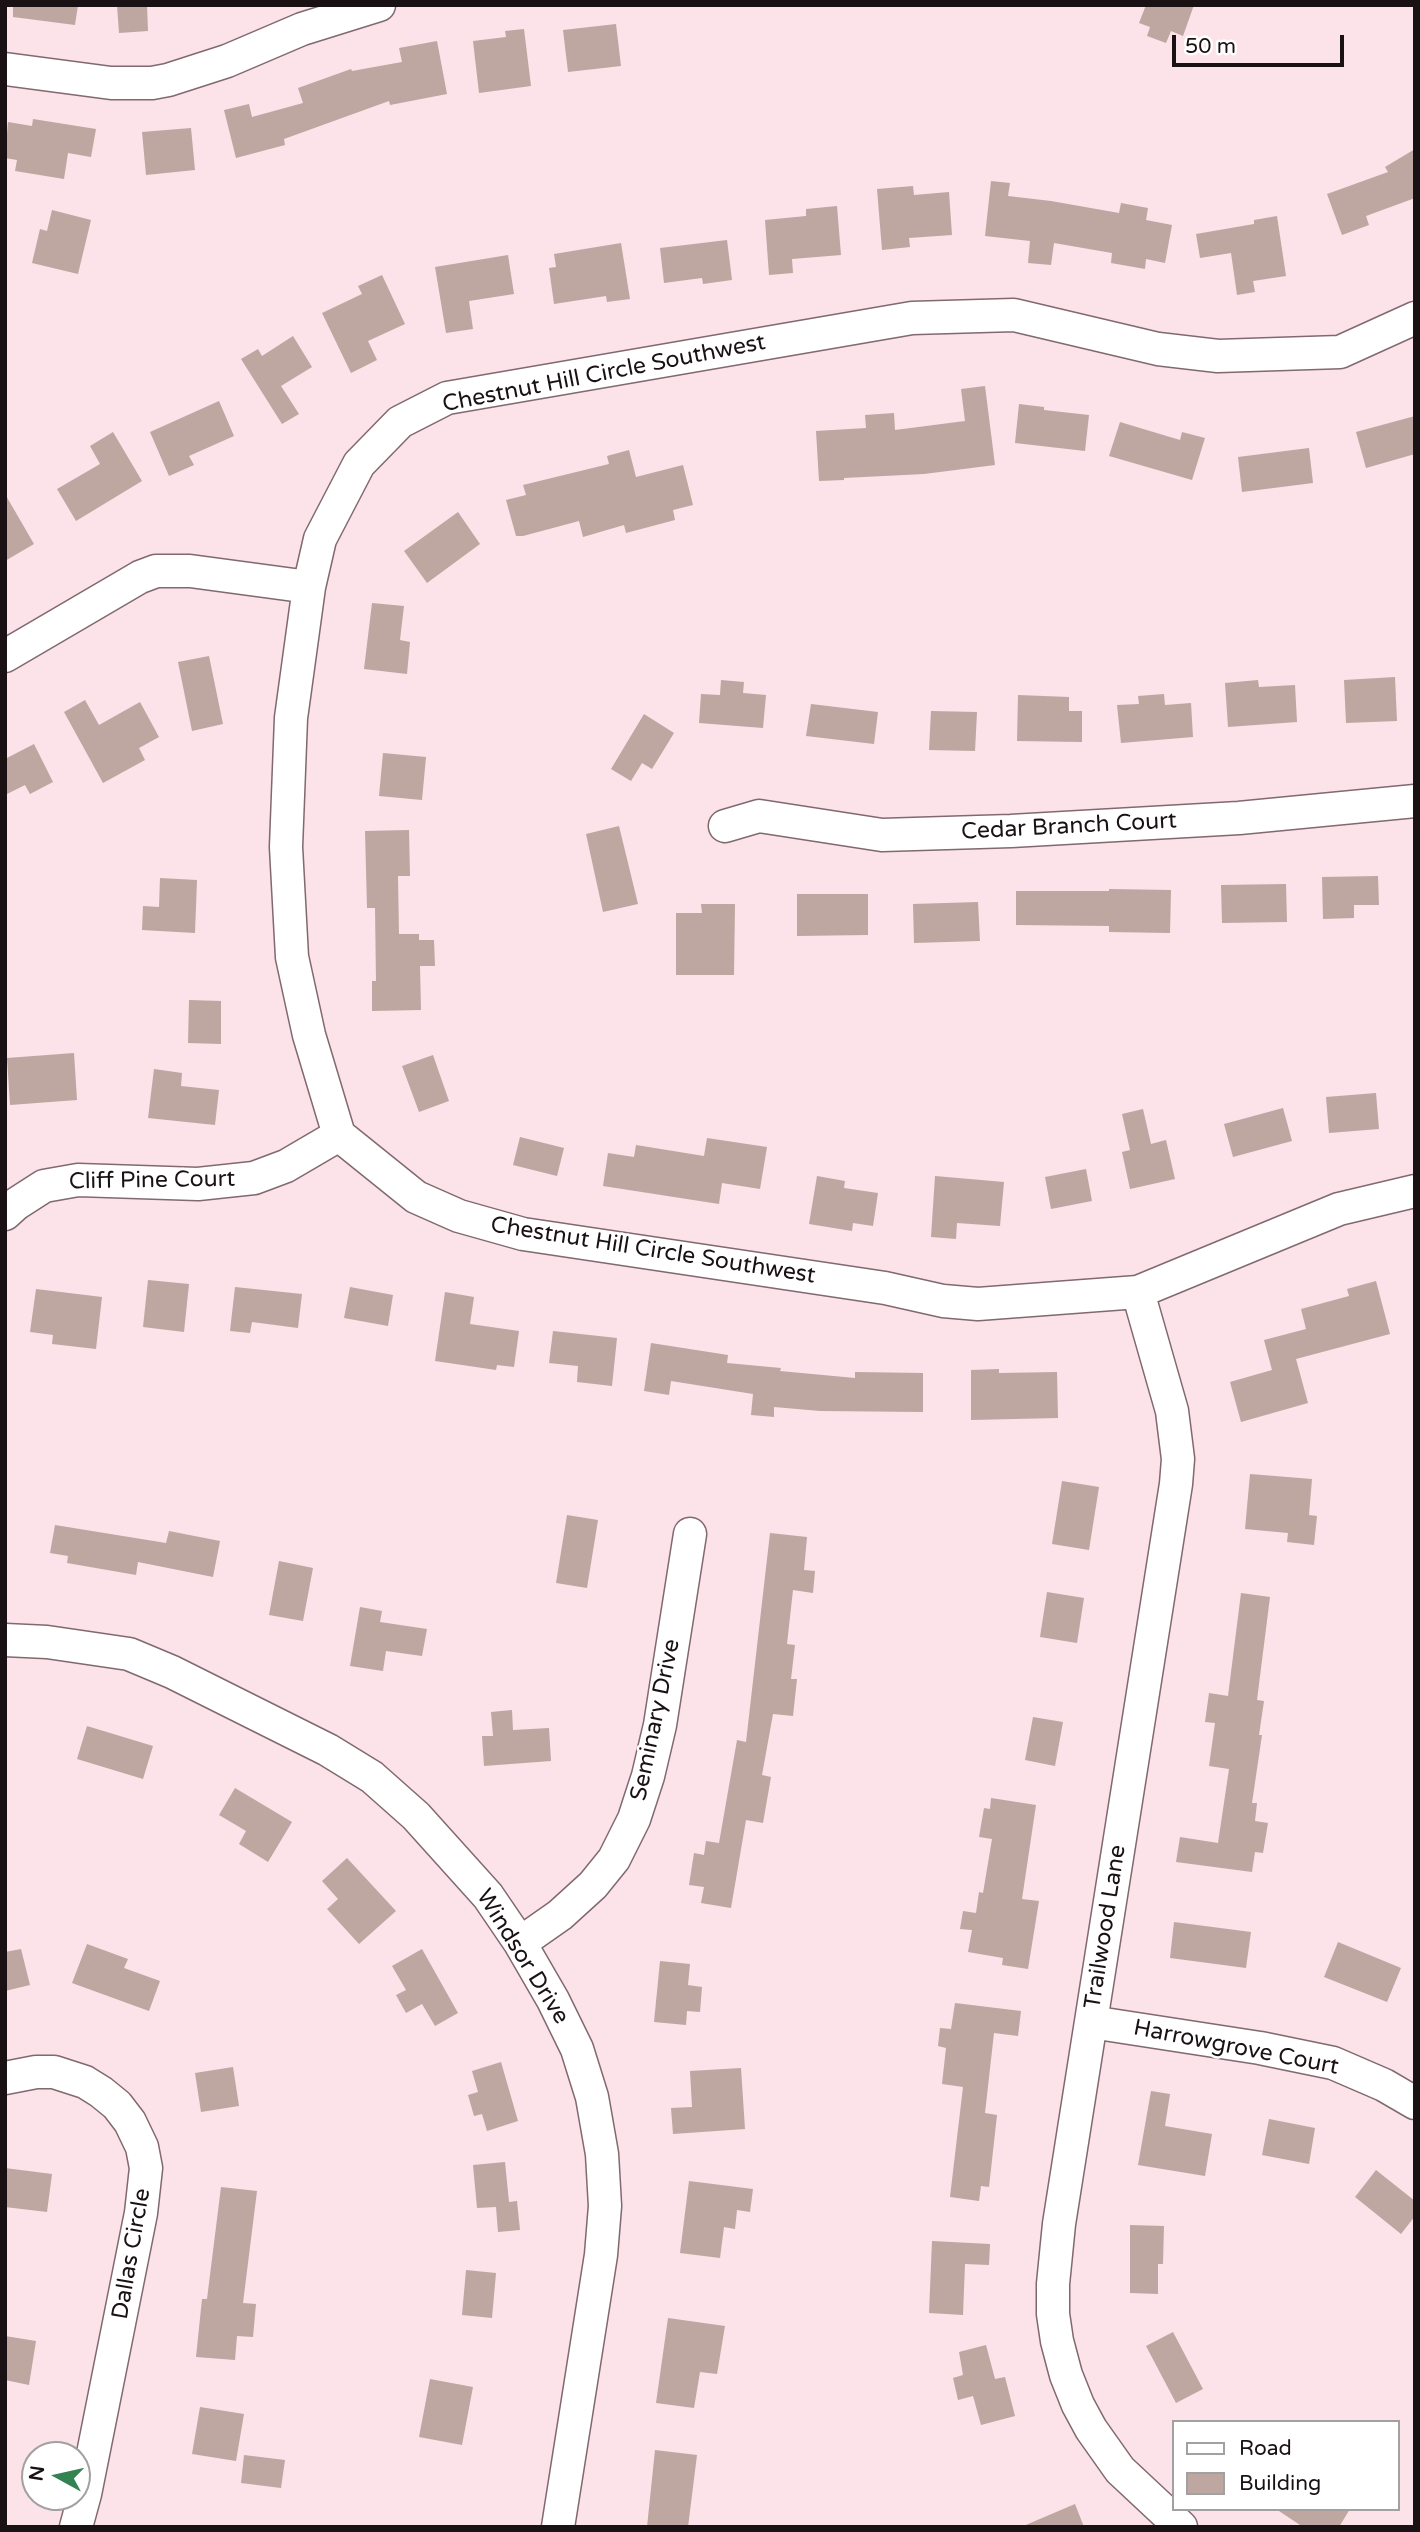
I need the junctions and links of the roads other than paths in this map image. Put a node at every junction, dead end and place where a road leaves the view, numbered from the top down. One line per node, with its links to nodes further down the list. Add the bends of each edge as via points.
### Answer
1 (379, 5): 2 (street, via 302,29 227,61 152,83 111,83)
2 (5, 69)
3 (1415, 318): 4 (street, Chestnut Hill Circle Southwest, via 1340,352 1218,356 1158,349 1014,316 912,318 447,398 400,422 359,464 320,539)
4 (309, 587): 5 (street, via 190,570 156,571); 8 (street, Chestnut Hill Circle Southwest, via 290,718 286,848 292,957)
5 (5, 656)
6 (1415, 800): 7 (street, Cedar Branch Court, via 1240,818 1011,831 882,835 759,816)
7 (724, 826)
8 (339, 1135): 10 (street, Cliff Pine Court, via 286,1167 254,1178 198,1184 78,1180 44,1186); 11 (street, Chestnut Hill Circle Southwest, via 416,1197 458,1216 523,1234 943,1301 978,1304)
9 (1415, 1191): 11 (street, Chestnut Hill Circle Southwest, via 1339,1209)
10 (5, 1214)
11 (1138, 1292): 15 (street, Trailwood Lane, via 1166,1382 1178,1459)
12 (690, 1534): 14 (street, Seminary Drive, via 660,1725 634,1819 614,1859 593,1885)
13 (5, 1640): 14 (street, Windsor Drive, via 129,1654 327,1750 372,1777 416,1816 488,1896)
14 (520, 1943): 19 (street, Windsor Drive, via 577,2049 602,2154 605,2206 601,2255)
15 (1091, 2022): 17 (street, Harrowgrove Court, via 1323,2060 1356,2071); 20 (street, Trailwood Lane, via 1054,2255 1057,2342 1078,2405 1104,2450)
16 (5, 2077): 18 (street, Dallas Circle, via 54,2073 79,2079 101,2092 130,2122 146,2168 141,2213)
17 (1415, 2103)
18 (76, 2527)
19 (558, 2527)
20 (1181, 2527)

